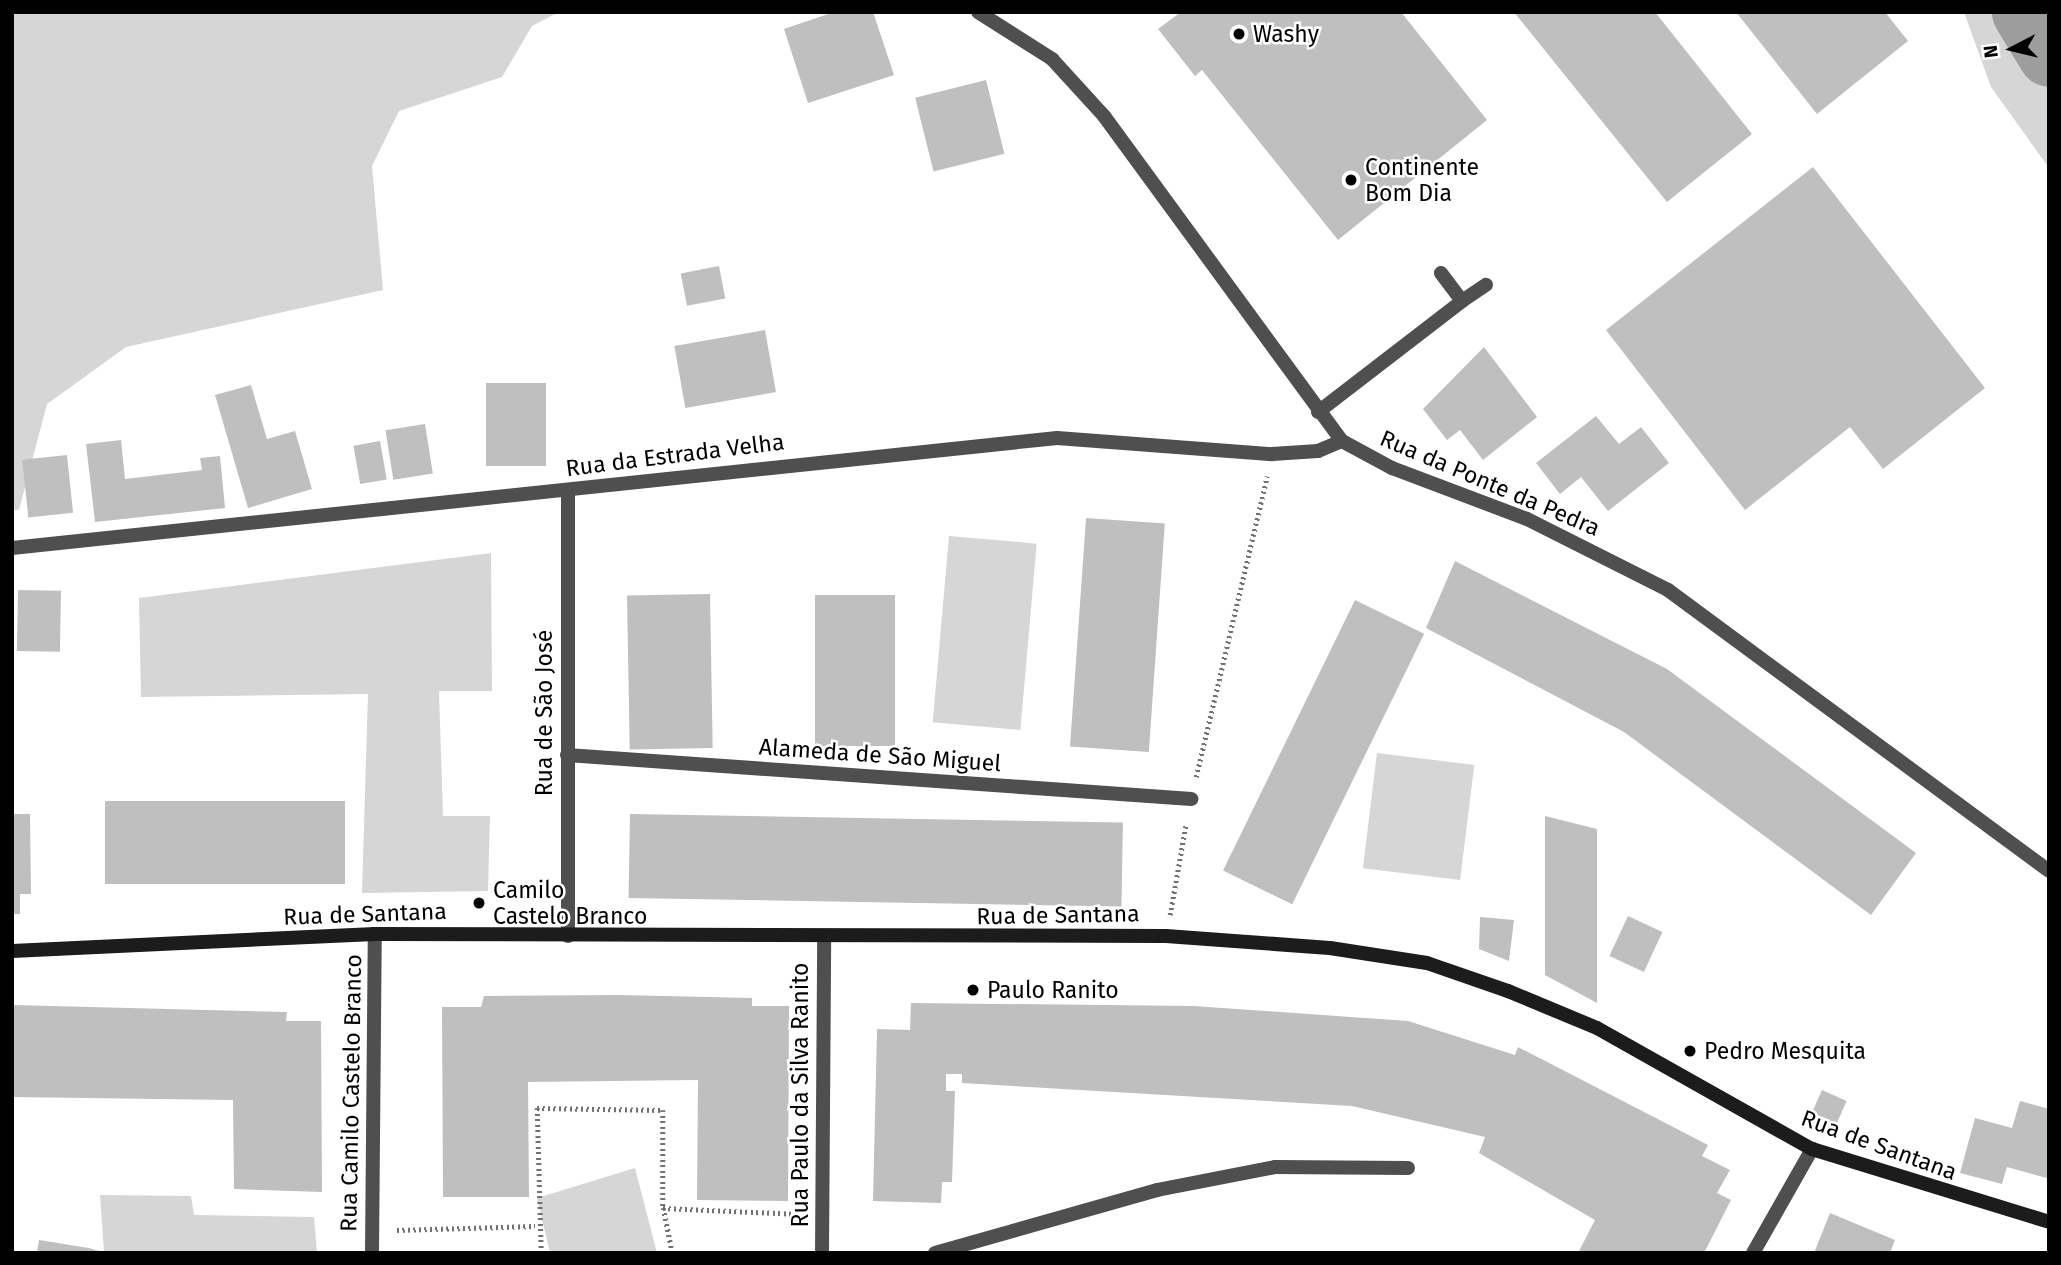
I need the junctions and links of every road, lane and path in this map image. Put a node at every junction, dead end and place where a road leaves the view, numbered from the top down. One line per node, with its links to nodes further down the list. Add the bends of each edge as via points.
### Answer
1 (978, 12): 5 (street, Rua da Ponte da Pedra, via 1052,59 1104,116)
2 (1441, 273): 4 (street)
3 (1486, 285): 4 (street)
4 (1462, 302): 5 (street)
5 (1318, 412): 6 (street, Rua da Ponte da Pedra)
6 (1342, 441): 7 (street, Rua da Estrada Velha, via 1318,451); 12 (street, Rua da Ponte da Pedra, via 1392,468 1527,519 1668,590)
7 (1272, 454): 8 (street, Rua da Estrada Velha, via 1057,438); 11 (path)
8 (568, 490): 9 (street, Rua da Estrada Velha); 10 (street, Rua de São José)
9 (12, 548)
10 (567, 755): 11 (street, Alameda de São Miguel); 14 (street, Rua de São José)
11 (1191, 799): 15 (path)
12 (2049, 871)
13 (375, 934): 14 (main road, Rua de Santana); 17 (main road, Rua de Santana); 24 (street, Rua Camilo Castelo Branco)
14 (568, 936): 16 (main road, Rua de Santana)
15 (1166, 936): 16 (main road, Rua de Santana); 18 (main road, Rua de Santana, via 1236,938 1427,963 1597,1028)
16 (824, 938): 21 (street, Rua Paulo da Silva Ranito)
17 (12, 951)
18 (1812, 1149): 22 (main road, Rua de Santana); 30 (street)
19 (1408, 1168): 29 (street, via 1275,1167 1157,1190)
20 (663, 1208): 21 (path); 23 (path, via 663,1110 537,1108); 27 (path)
21 (823, 1216): 28 (street, Rua Paulo da Silva Ranito)
22 (2049, 1222)
23 (535, 1226): 24 (path); 26 (path)
24 (372, 1230): 25 (street, Rua Camilo Castelo Branco)
25 (372, 1253)
26 (541, 1253)
27 (673, 1253)
28 (822, 1253)
29 (935, 1253)
30 (1753, 1253)

